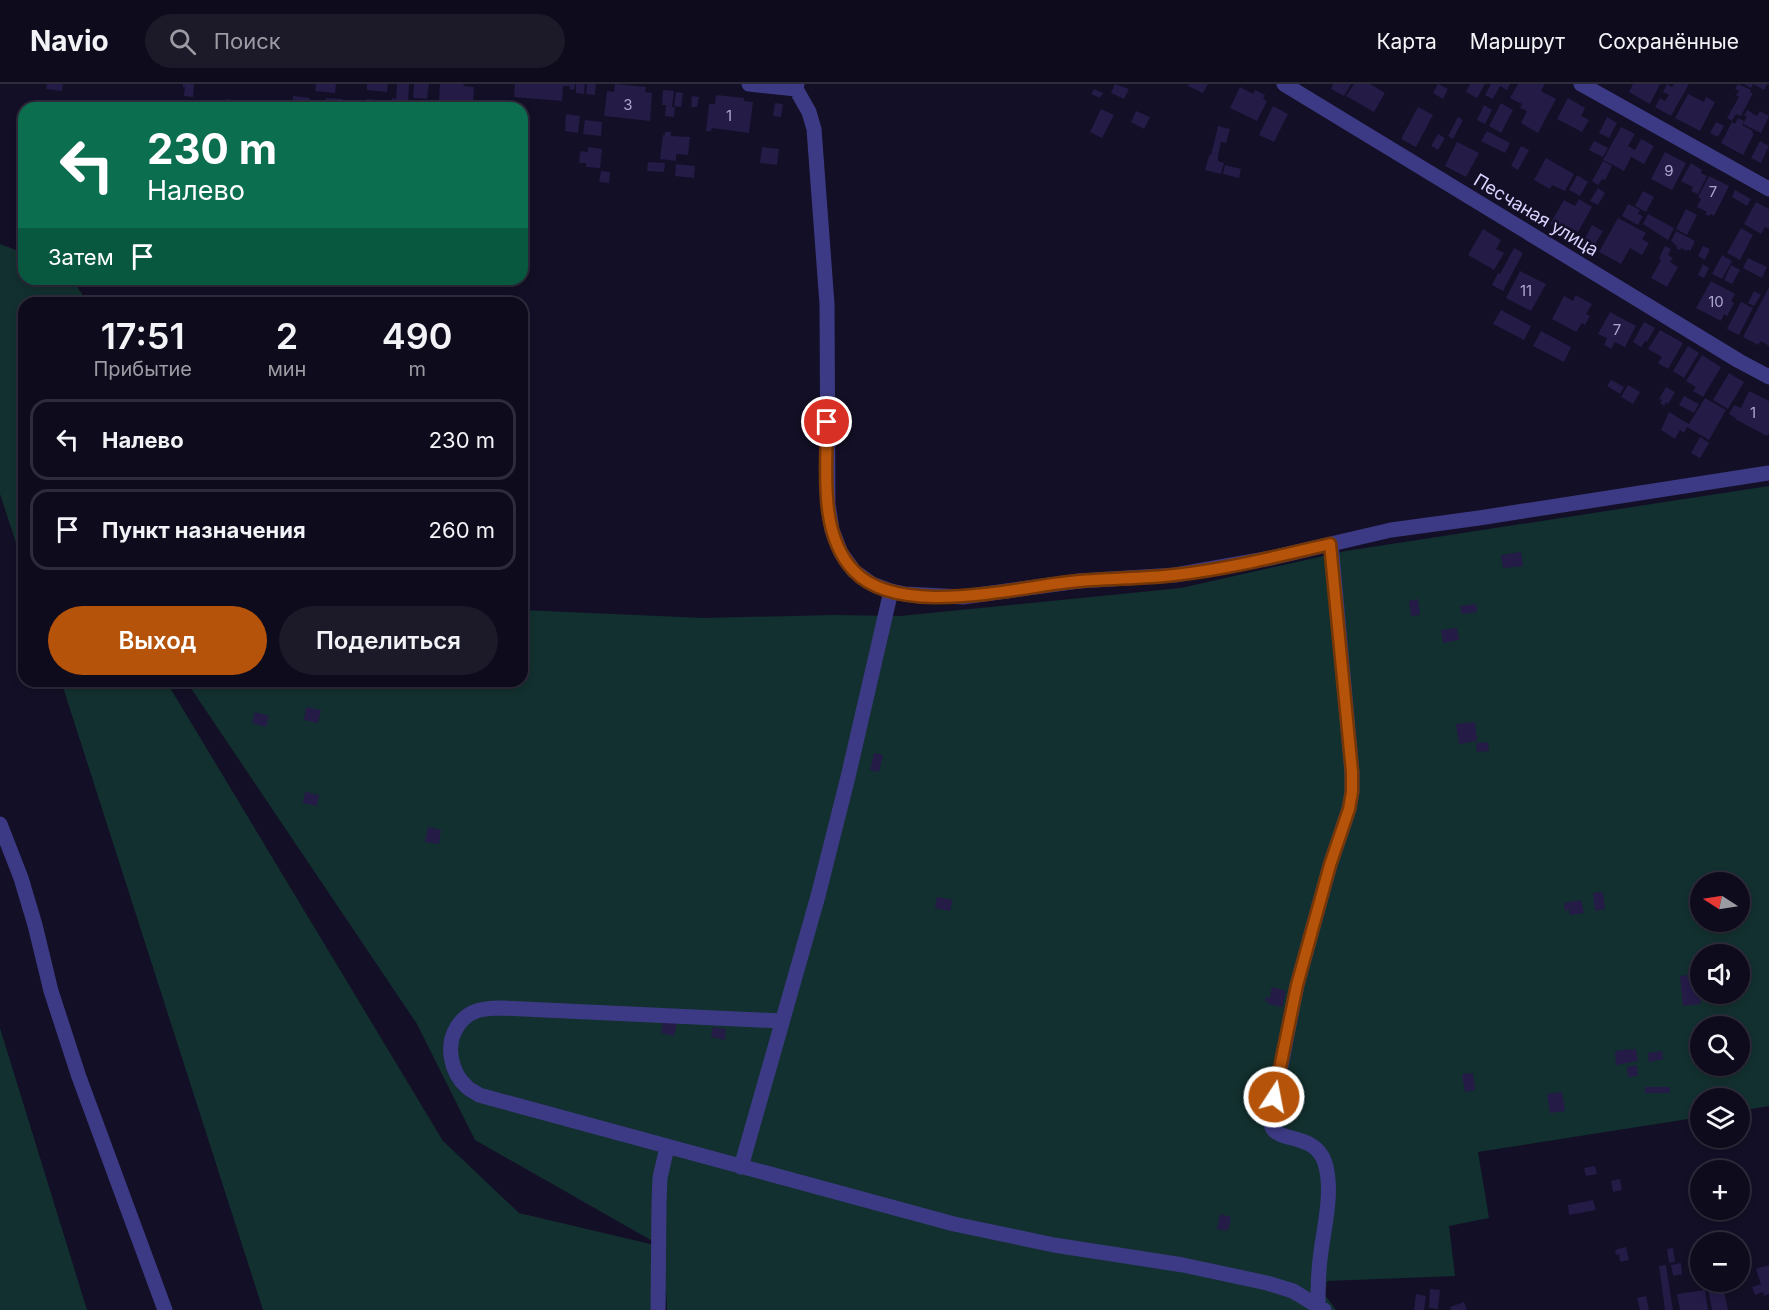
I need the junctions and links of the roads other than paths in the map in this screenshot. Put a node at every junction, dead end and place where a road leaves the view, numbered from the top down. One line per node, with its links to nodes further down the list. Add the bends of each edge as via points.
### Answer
1 (749, 84): 4 (street)
2 (1284, 84): 6 (street, Песчаная улица)
3 (1581, 84): 5 (street)
4 (797, 87): 9 (street, via 814,129 825,263 827,492 832,530 854,571)
5 (1769, 189)
6 (1769, 377)
7 (1769, 473): 8 (street, via 1391,530)
8 (1330, 544): 9 (street, via 1175,575 1079,581 963,597); 14 (street, via 1352,792 1297,985 1271,1123 1276,1132 1311,1146 1325,1164 1328,1197 1318,1272)
9 (891, 591): 11 (street, via 827,861)
10 (0, 824): 15 (street, via 21,878 79,1077)
11 (782, 1021): 12 (street, via 502,1008 473,1012 454,1032 450,1046 452,1062 467,1088 479,1095); 13 (street)
12 (667, 1147): 13 (street); 16 (street, via 658,1203)
13 (741, 1167): 14 (street, via 993,1233 1267,1283 1293,1291)
14 (1321, 1308)
15 (165, 1310)
16 (658, 1310)

